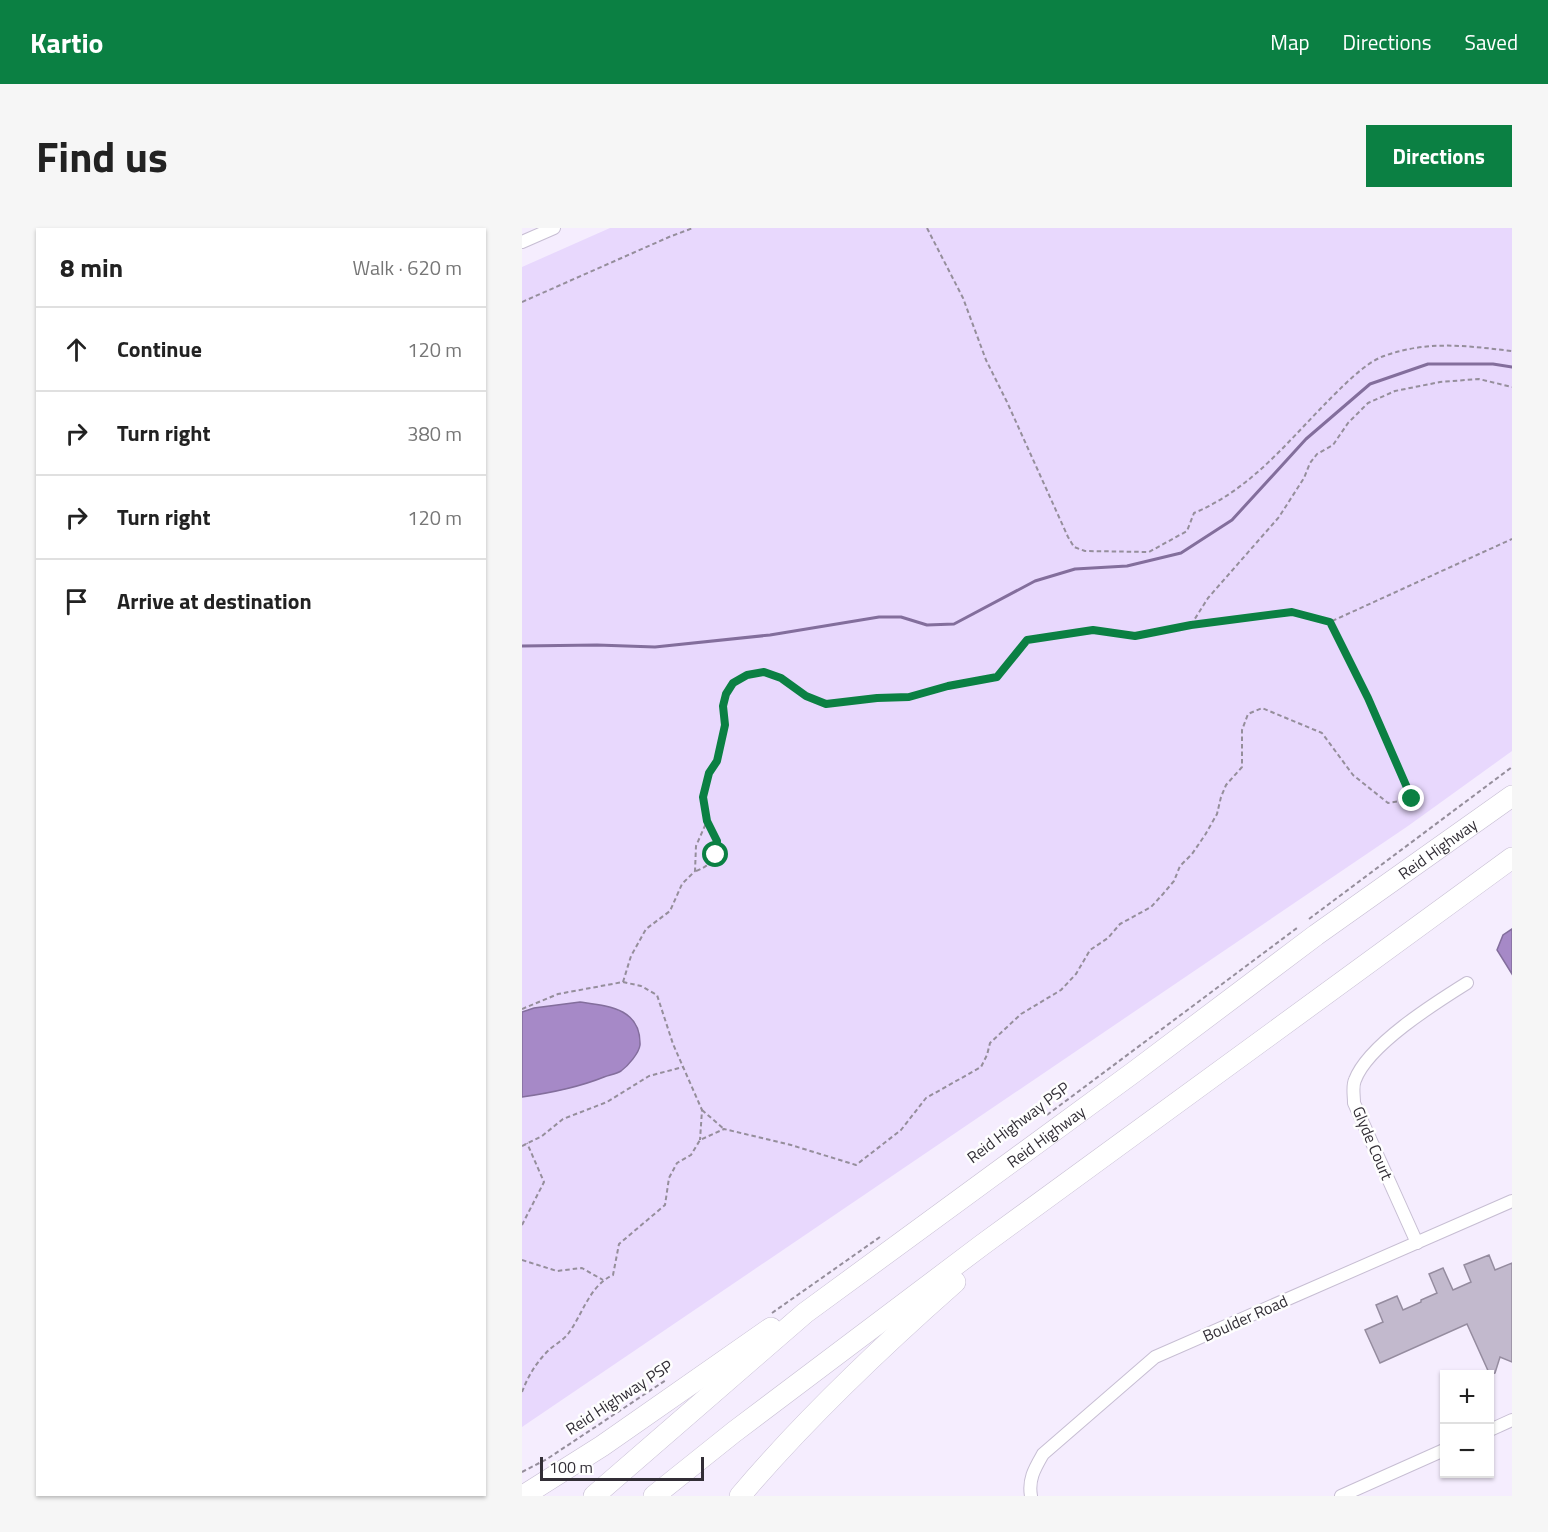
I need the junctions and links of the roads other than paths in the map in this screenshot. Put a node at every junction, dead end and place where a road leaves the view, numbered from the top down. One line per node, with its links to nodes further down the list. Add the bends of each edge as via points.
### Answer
1 (554, 228): 2 (street)
2 (522, 241)
3 (1512, 796): 8 (highway, Reid Highway, via 1316,935)
4 (1512, 858): 6 (highway)
5 (1467, 983): 9 (street, Glyde Court, via 1420,1013 1364,1062 1353,1082 1354,1103)
6 (1285, 1026): 17 (highway, via 982,1245); 18 (highway, via 985,1255 842,1386)
7 (1512, 1201): 9 (street, Boulder Road)
8 (956, 1203): 12 (highway); 16 (highway, Reid Highway, via 805,1313)
9 (1417, 1243): 19 (street, Boulder Road, via 1155,1357 1043,1454 1032,1472)
10 (1512, 1420): 11 (street)
11 (1494, 1428)
12 (602, 1446): 14 (highway); 15 (highway)
13 (1440, 1452): 20 (street)
14 (522, 1492)
15 (523, 1496)
16 (594, 1496)
17 (654, 1496)
18 (740, 1496)
19 (1031, 1496)
20 (1341, 1496)

